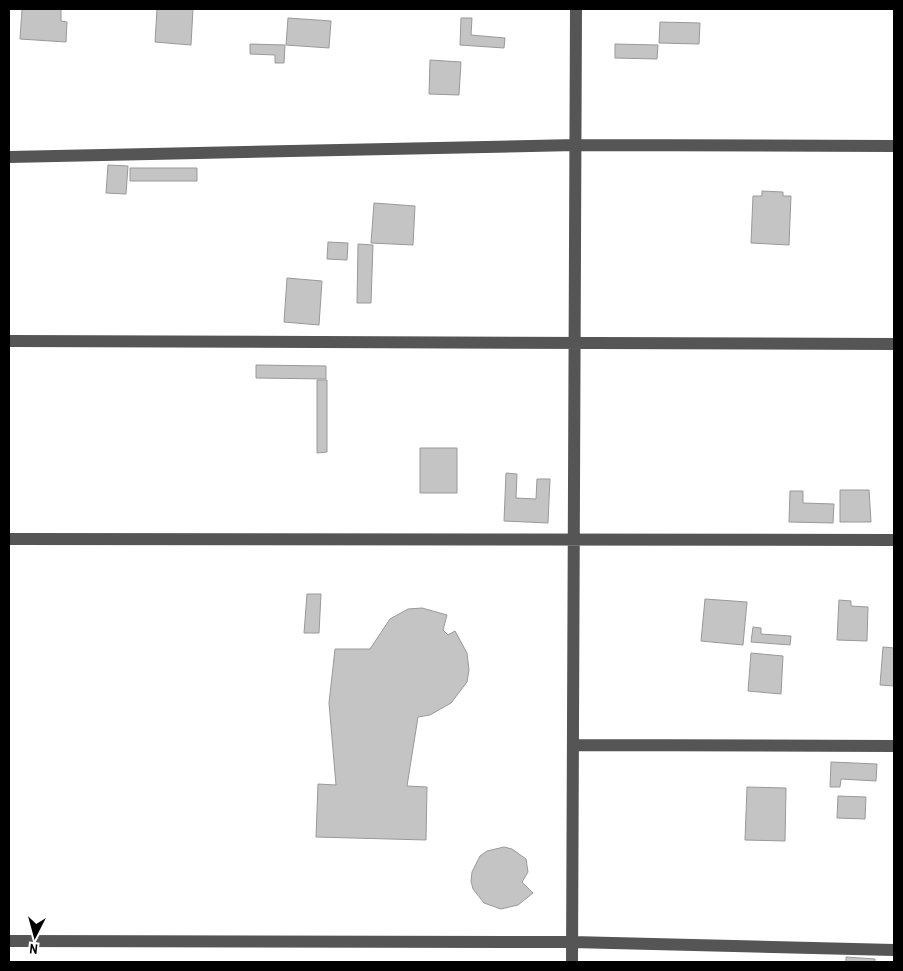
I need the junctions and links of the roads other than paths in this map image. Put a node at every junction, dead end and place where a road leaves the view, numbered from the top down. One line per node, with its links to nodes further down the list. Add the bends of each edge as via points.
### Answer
1 (576, 9): 2 (street)
2 (576, 145): 3 (street); 4 (street); 6 (street)
3 (894, 146)
4 (9, 157)
5 (9, 341): 6 (street)
6 (576, 343): 7 (street); 9 (street)
7 (894, 344)
8 (9, 539): 9 (street)
9 (574, 540): 10 (street); 11 (street)
10 (894, 540)
11 (573, 744): 12 (street); 14 (street)
12 (894, 746)
13 (9, 941): 14 (street)
14 (572, 942): 15 (street); 16 (street)
15 (894, 950)
16 (572, 962)

